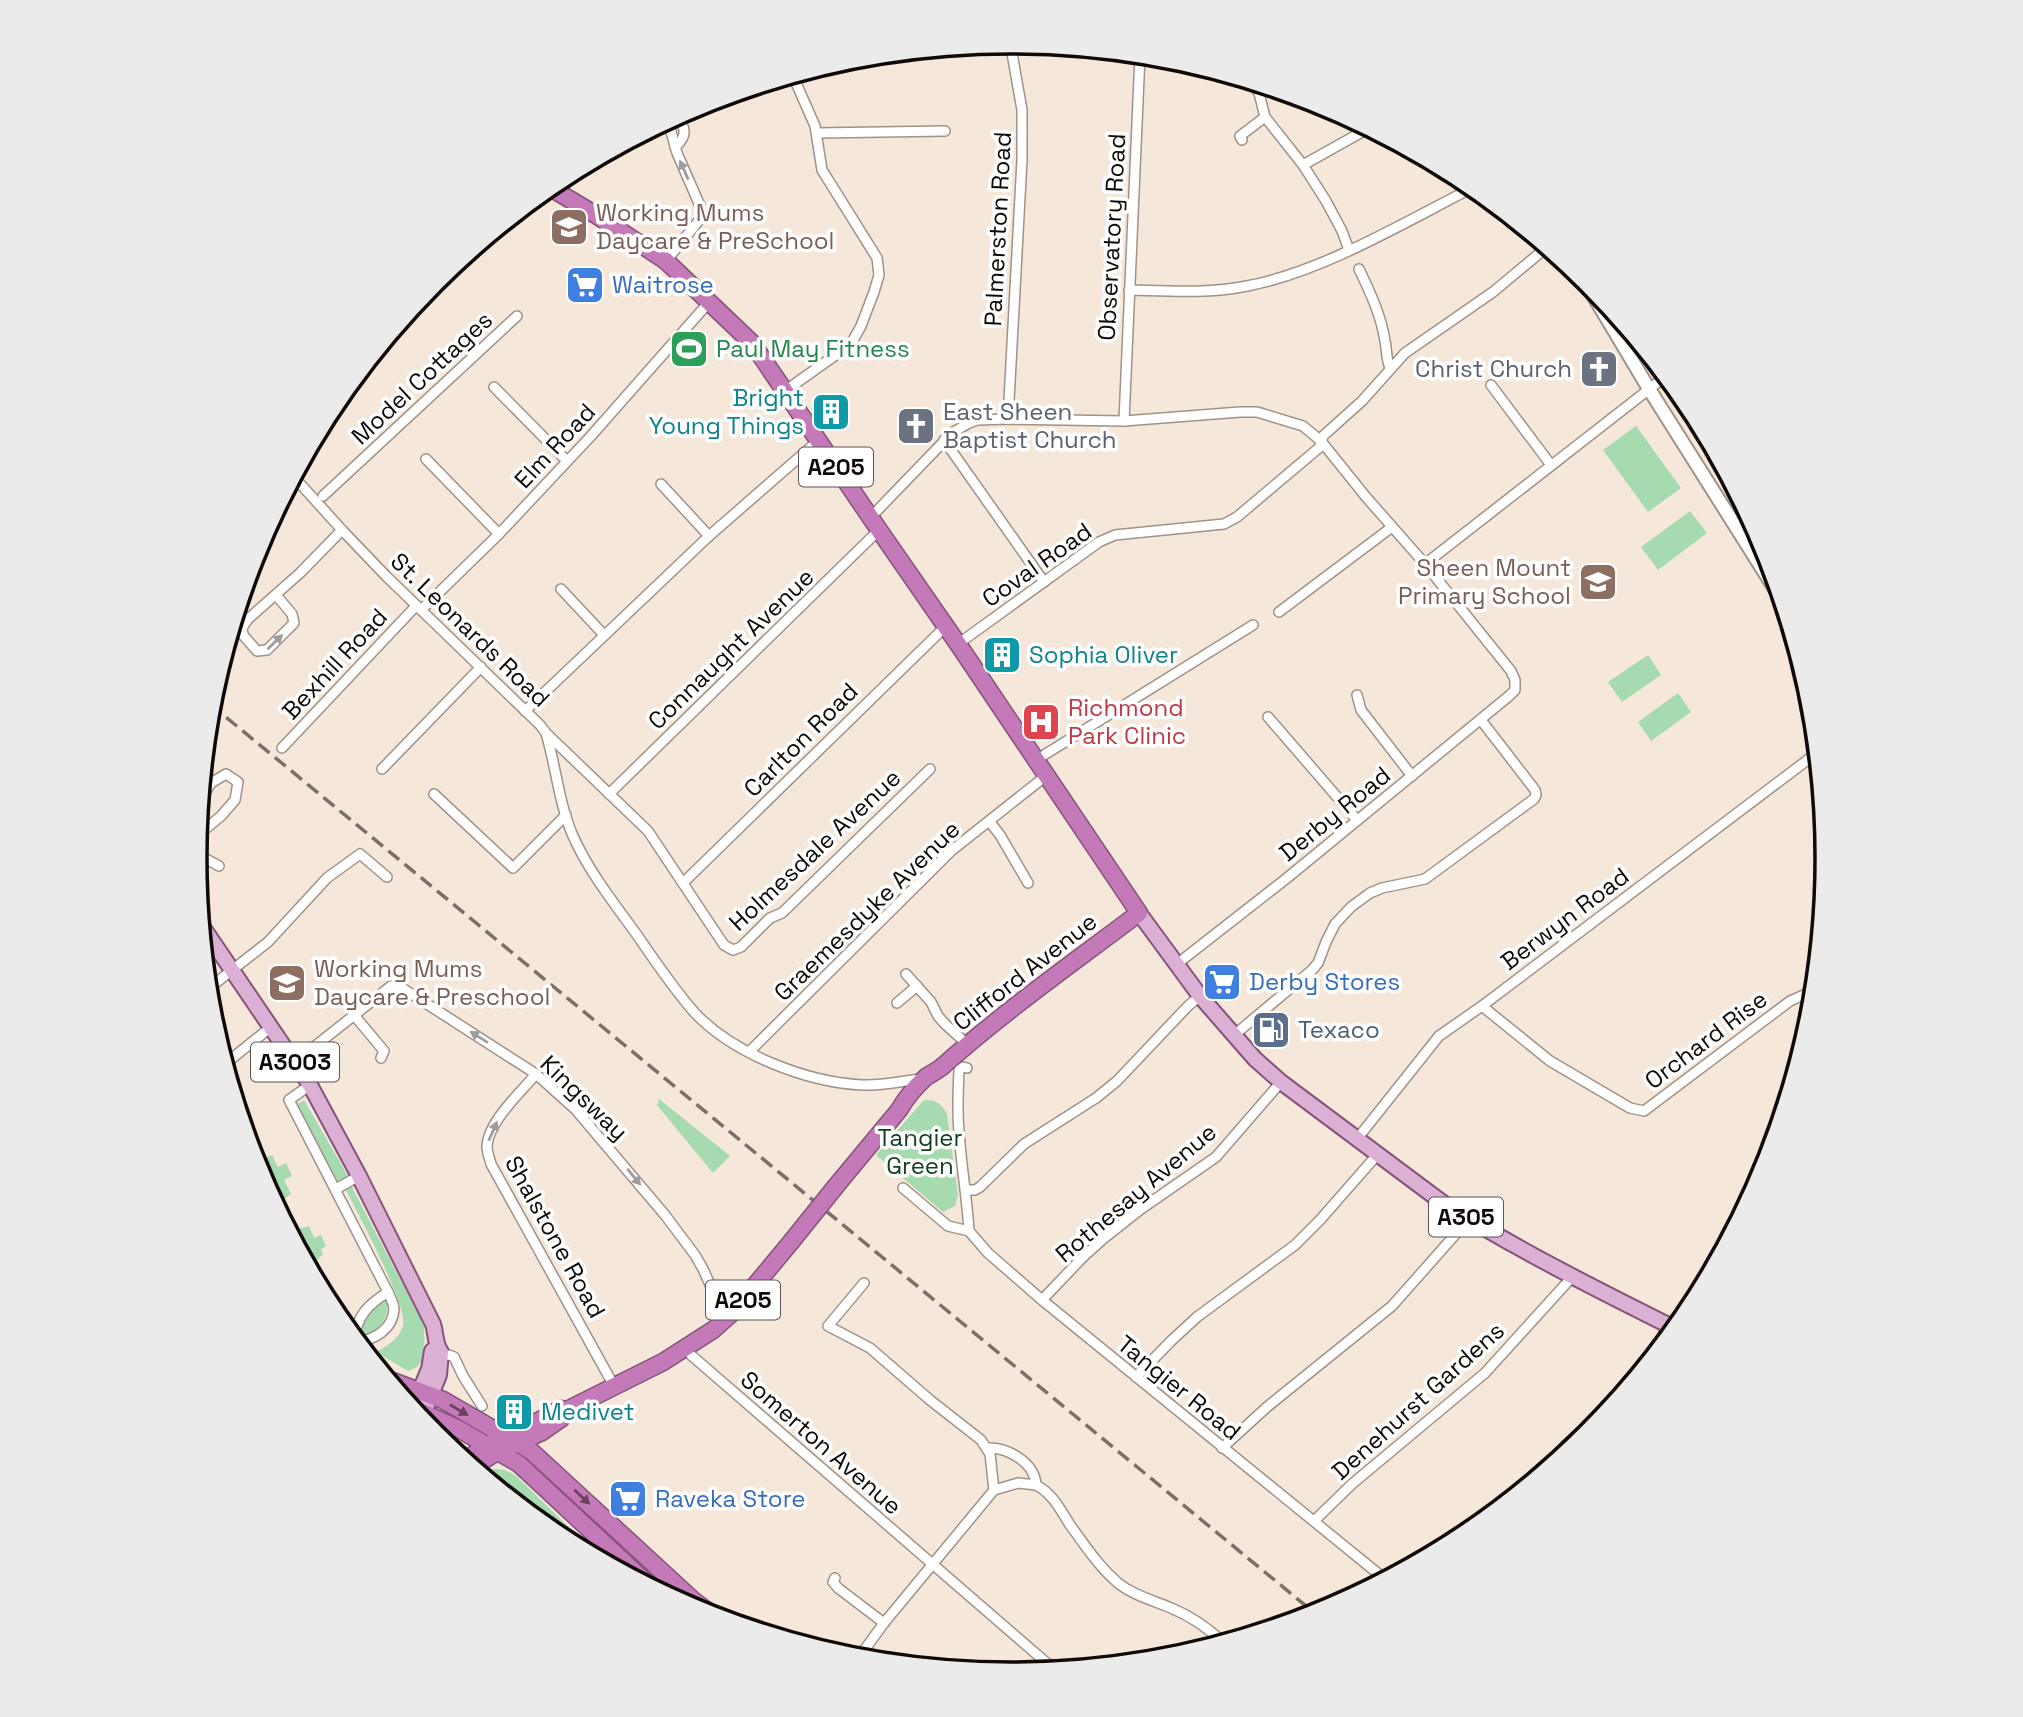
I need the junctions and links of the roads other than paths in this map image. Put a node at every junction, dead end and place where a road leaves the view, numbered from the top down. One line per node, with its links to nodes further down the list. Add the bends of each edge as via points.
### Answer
1 (1012, 54): 30 (street, Palmerston Road, via 1022,110 1022,160)
2 (1140, 65): 20 (street, Observatory Road)
3 (797, 84): 9 (street)
4 (1259, 94): 5 (street)
5 (1265, 117): 11 (street, via 1240,136); 13 (street)
6 (682, 125): 12 (street, via 682,141)
7 (671, 130): 12 (street)
8 (945, 131): 9 (street)
9 (817, 133): 29 (street, via 822,170 877,258 879,275 852,344)
10 (1359, 133): 13 (street)
11 (1242, 140)
12 (675, 147): 18 (street, one-way to 12, via 701,218)
13 (1303, 165): 16 (street)
14 (1462, 193): 16 (street)
15 (560, 194): 18 (highway, A205)
16 (1349, 250): 20 (street, via 1281,278 1245,287 1191,292)
17 (1540, 253): 24 (street, Coval Road)
18 (666, 261): 21 (highway, A205)
19 (1359, 269): 24 (street, via 1374,300)
20 (1129, 290): 31 (street, Observatory Road)
21 (710, 301): 29 (highway, A205, via 752,343); 36 (street, Elm Road)
22 (517, 316): 40 (street, Model Cottages)
23 (1607, 318): 28 (street)
24 (1390, 368): 34 (street, Coval Road)
25 (1659, 382): 28 (street)
26 (1491, 385): 37 (street)
27 (494, 387): 36 (street)
28 (1649, 389): 37 (street); 47 (street)
29 (785, 391): 32 (highway, A205)
30 (1008, 419): 31 (street, Connaught Avenue); 33 (street, Connaught Avenue, via 977,420)
31 (1124, 421): 34 (street, Connaught Avenue, via 1257,412 1303,426)
32 (818, 440): 41 (highway, A205); 45 (street)
33 (944, 440): 41 (street, Connaught Avenue); 48 (street)
34 (1321, 441): 42 (street, Connaught Avenue); 48 (street, Coval Road, via 1320,447 1224,524 1115,535)
35 (426, 459): 44 (street)
36 (567, 461): 44 (street, Elm Road)
37 (1551, 465): 46 (street)
38 (300, 484): 43 (street, St. Leonards Road)
39 (661, 484): 45 (street)
40 (323, 496)
41 (875, 524): 54 (highway, A205); 73 (street, Connaught Avenue)
42 (1392, 527): 46 (street, Connaught Avenue); 52 (street)
43 (342, 530): 50 (street); 51 (street, St. Leonards Road)
44 (499, 534): 51 (street, Elm Road)
45 (709, 536): 55 (street)
46 (1425, 564): 58 (street, Connaught Avenue, via 1511,671)
47 (1760, 566)
48 (1044, 582): 56 (street, Coval Road)
49 (561, 589): 55 (street)
50 (276, 595): 50 (street, one-way to 50, via 242,628 257,650 267,650 294,623)
51 (418, 608): 57 (street, St. Leonards Road); 64 (street, Bexhill Road)
52 (1279, 612)
53 (1253, 625): 66 (street)
54 (946, 626): 56 (highway, A205); 81 (street, Carlton Road)
55 (604, 635): 60 (street)
56 (958, 644): 66 (highway, A205)
57 (481, 667): 60 (street, St. Leonards Road); 67 (street)
58 (1515, 690): 62 (street, Derby Road)
59 (1357, 695): 70 (street, via 1361,710)
60 (525, 711): 63 (street, St. Leonards Road)
61 (1268, 717): 75 (street)
62 (1481, 720): 70 (street, Derby Road); 96 (street, via 1535,790 1534,799 1425,879 1382,888 1351,907 1335,924 1312,970)
63 (546, 733): 73 (street); 74 (street, St. Leonards Road)
64 (282, 748)
65 (1809, 758): 93 (street, Berwyn Road)
66 (1036, 760): 69 (highway, A205)
67 (382, 769)
68 (930, 769): 81 (street, Holmesdale Avenue, via 741,947 733,950 724,945)
69 (1047, 775): 76 (street, Graemesdyke Avenue); 83 (highway, A205)
70 (1412, 776): 75 (street, Derby Road)
71 (211, 783): 77 (street, via 226,774 238,782 235,800)
72 (434, 794): 74 (street, via 513,868)
73 (610, 794): 81 (street, via 648,831)
74 (566, 815): 98 (street, St. Leonards Road, via 594,875 674,988 704,1021)
75 (1357, 820): 85 (street, Derby Road)
76 (989, 821): 82 (street); 98 (street, Graemesdyke Avenue, via 951,851)
77 (208, 827)
78 (207, 860): 79 (street)
79 (219, 866)
80 (387, 877): 86 (street, via 360,854 327,878 268,942)
81 (683, 883)
82 (1028, 883)
83 (1139, 913): 85 (main road, A305); 97 (highway, Clifford Avenue / A205)
84 (212, 940): 86 (main road, A3003)
85 (1177, 964): 91 (main road, A305)
86 (232, 969): 88 (street); 95 (main road, A3003)
87 (906, 974): 89 (street)
88 (217, 981)
89 (917, 986): 92 (street); 97 (street, via 938,1016)
90 (1803, 995): 93 (street, Orchard Rise, via 1644,1111 1630,1108 1550,1061)
91 (1200, 996): 96 (main road, A305); 114 (street, via 1117,1081 1024,1144 981,1187)
92 (897, 1003)
93 (1482, 1006): 109 (street, Berwyn Road, via 1438,1036)
94 (354, 1015): 100 (street, via 384,1051); 101 (street, Kingsway); 104 (street, Kingsway, one-way to 94, via 399,986 391,986)
95 (271, 1027): 99 (street); 101 (main road, A3003)
96 (1233, 1036): 106 (main road, A305)
97 (967, 1044): 103 (highway, Clifford Avenue / A205)
98 (749, 1052): 105 (street, St. Leonards Road, via 807,1075 862,1085)
99 (233, 1058)
100 (381, 1058)
101 (295, 1062): 107 (main road, A3003)
102 (967, 1068): 114 (street, via 959,1070 958,1108)
103 (940, 1069): 105 (highway, Clifford Avenue / A205); 108 (highway, Clifford Avenue / A205, via 916,1098)
104 (537, 1074): 121 (street, Kingsway, one-way to 121, via 621,1161 695,1255 716,1298); 129 (street, Shalstone Road, one-way to 104, via 486,1149 495,1123)
105 (923, 1080): 108 (highway, Clifford Avenue / A205)
106 (1281, 1082): 109 (main road, A305); 120 (street, Rothesay Avenue, via 1216,1157 1103,1239)
107 (310, 1085): 111 (main road, A3003); 113 (street, via 289,1100)
108 (899, 1110): 121 (highway, Clifford Avenue / A205, bridge)
109 (1357, 1139): 110 (main road, A305)
110 (1377, 1155): 115 (main road, A305); 127 (street, via 1295,1245 1198,1317)
111 (359, 1176): 113 (street); 126 (main road, A3003, via 433,1324)
112 (903, 1188): 116 (street, Tangier Road, via 948,1226)
113 (336, 1189): 119 (street)
114 (967, 1190): 116 (street)
115 (1469, 1219): 117 (main road, A305); 136 (street, via 1392,1307)
116 (969, 1231): 120 (street, Tangier Road)
117 (1573, 1276): 122 (main road, A305); 142 (street, Denehurst Gardens, via 1485,1373)
118 (864, 1283): 135 (street, via 828,1326 870,1348)
119 (388, 1292): 123 (street, via 362,1312); 124 (street, via 394,1307 391,1321)
120 (1042, 1300): 127 (street, Tangier Road)
121 (732, 1313): 125 (highway, Clifford Avenue / A205)
122 (1667, 1324)
123 (357, 1325)
124 (367, 1340)
125 (686, 1348): 129 (highway, Clifford Avenue / A205); 146 (street, Somerton Avenue)
126 (436, 1353): 130 (main road, A3003, via 439,1375); 132 (street, via 454,1357)
127 (1136, 1377): 136 (street, Tangier Road)
128 (403, 1384): 130 (highway)
129 (614, 1386): 134 (highway, Clifford Avenue / A205, via 567,1410 560,1409)
130 (426, 1392): 131 (main road, A3003); 134 (highway, one-way to 134)
131 (420, 1403)
132 (482, 1406)
133 (434, 1417): 137 (highway)
134 (512, 1439): 137 (highway, Clifford Avenue); 143 (highway, one-way to 143)
135 (988, 1448): 140 (street, via 1013,1454 1035,1476); 141 (street)
136 (1222, 1448): 142 (street, Tangier Road)
137 (491, 1449): 138 (highway); 139 (highway); 144 (highway, via 519,1464)
138 (474, 1457)
139 (479, 1461)
140 (1036, 1485): 141 (street, via 1018,1483); 151 (street, via 1055,1500 1095,1560 1119,1584 1204,1625)
141 (994, 1490): 146 (street)
142 (1314, 1521): 147 (street, Tangier Road)
143 (612, 1525): 144 (highway); 149 (highway)
144 (599, 1539): 145 (highway)
145 (626, 1564)
146 (932, 1565): 150 (street); 153 (street, Somerton Avenue)
147 (1378, 1574)
148 (835, 1578): 150 (street, via 838,1588)
149 (666, 1585)
150 (884, 1623): 152 (street)
151 (1216, 1636)
152 (865, 1649)
153 (1045, 1662)

